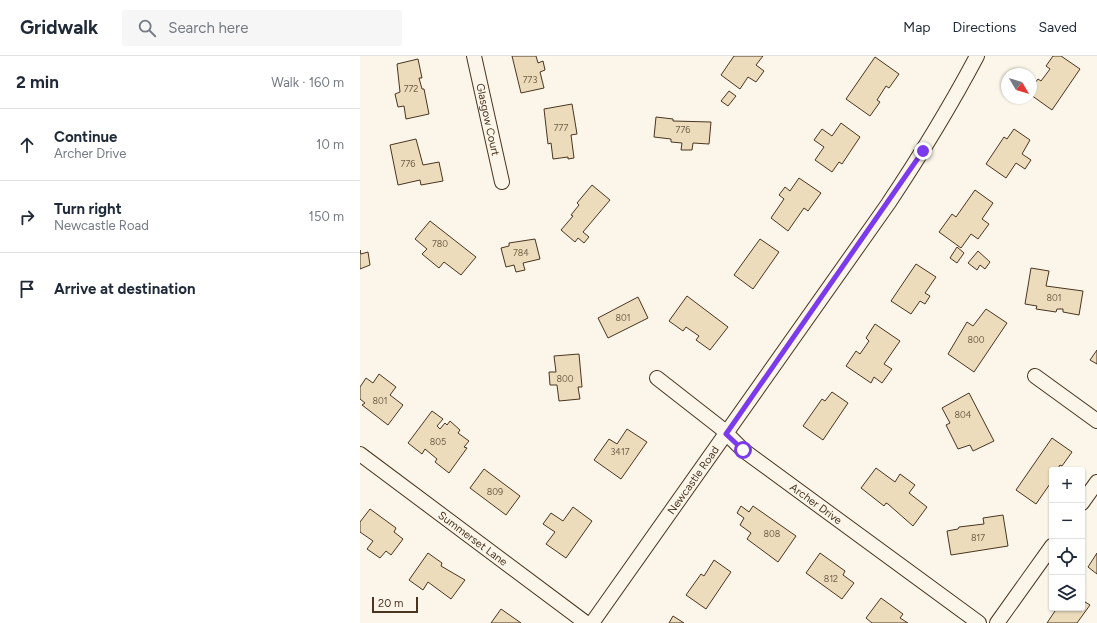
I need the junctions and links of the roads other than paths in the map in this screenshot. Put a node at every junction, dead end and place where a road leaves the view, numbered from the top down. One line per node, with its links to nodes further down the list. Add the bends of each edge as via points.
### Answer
1 (474, 56): 3 (street, Glasgow Court)
2 (977, 56): 7 (street, Newcastle Road, via 923,151)
3 (502, 182)
4 (1035, 376): 6 (street)
5 (657, 378): 7 (street, Archer Drive)
6 (1097, 421)
7 (726, 434): 13 (street, Newcastle Road); 14 (street, Archer Drive, via 743,450)
8 (360, 454): 12 (street, Summerset Lane)
9 (1097, 482): 10 (street)
10 (1085, 499)
11 (1049, 550): 15 (street)
12 (586, 623)
13 (592, 623)
14 (979, 623)
15 (997, 623)

